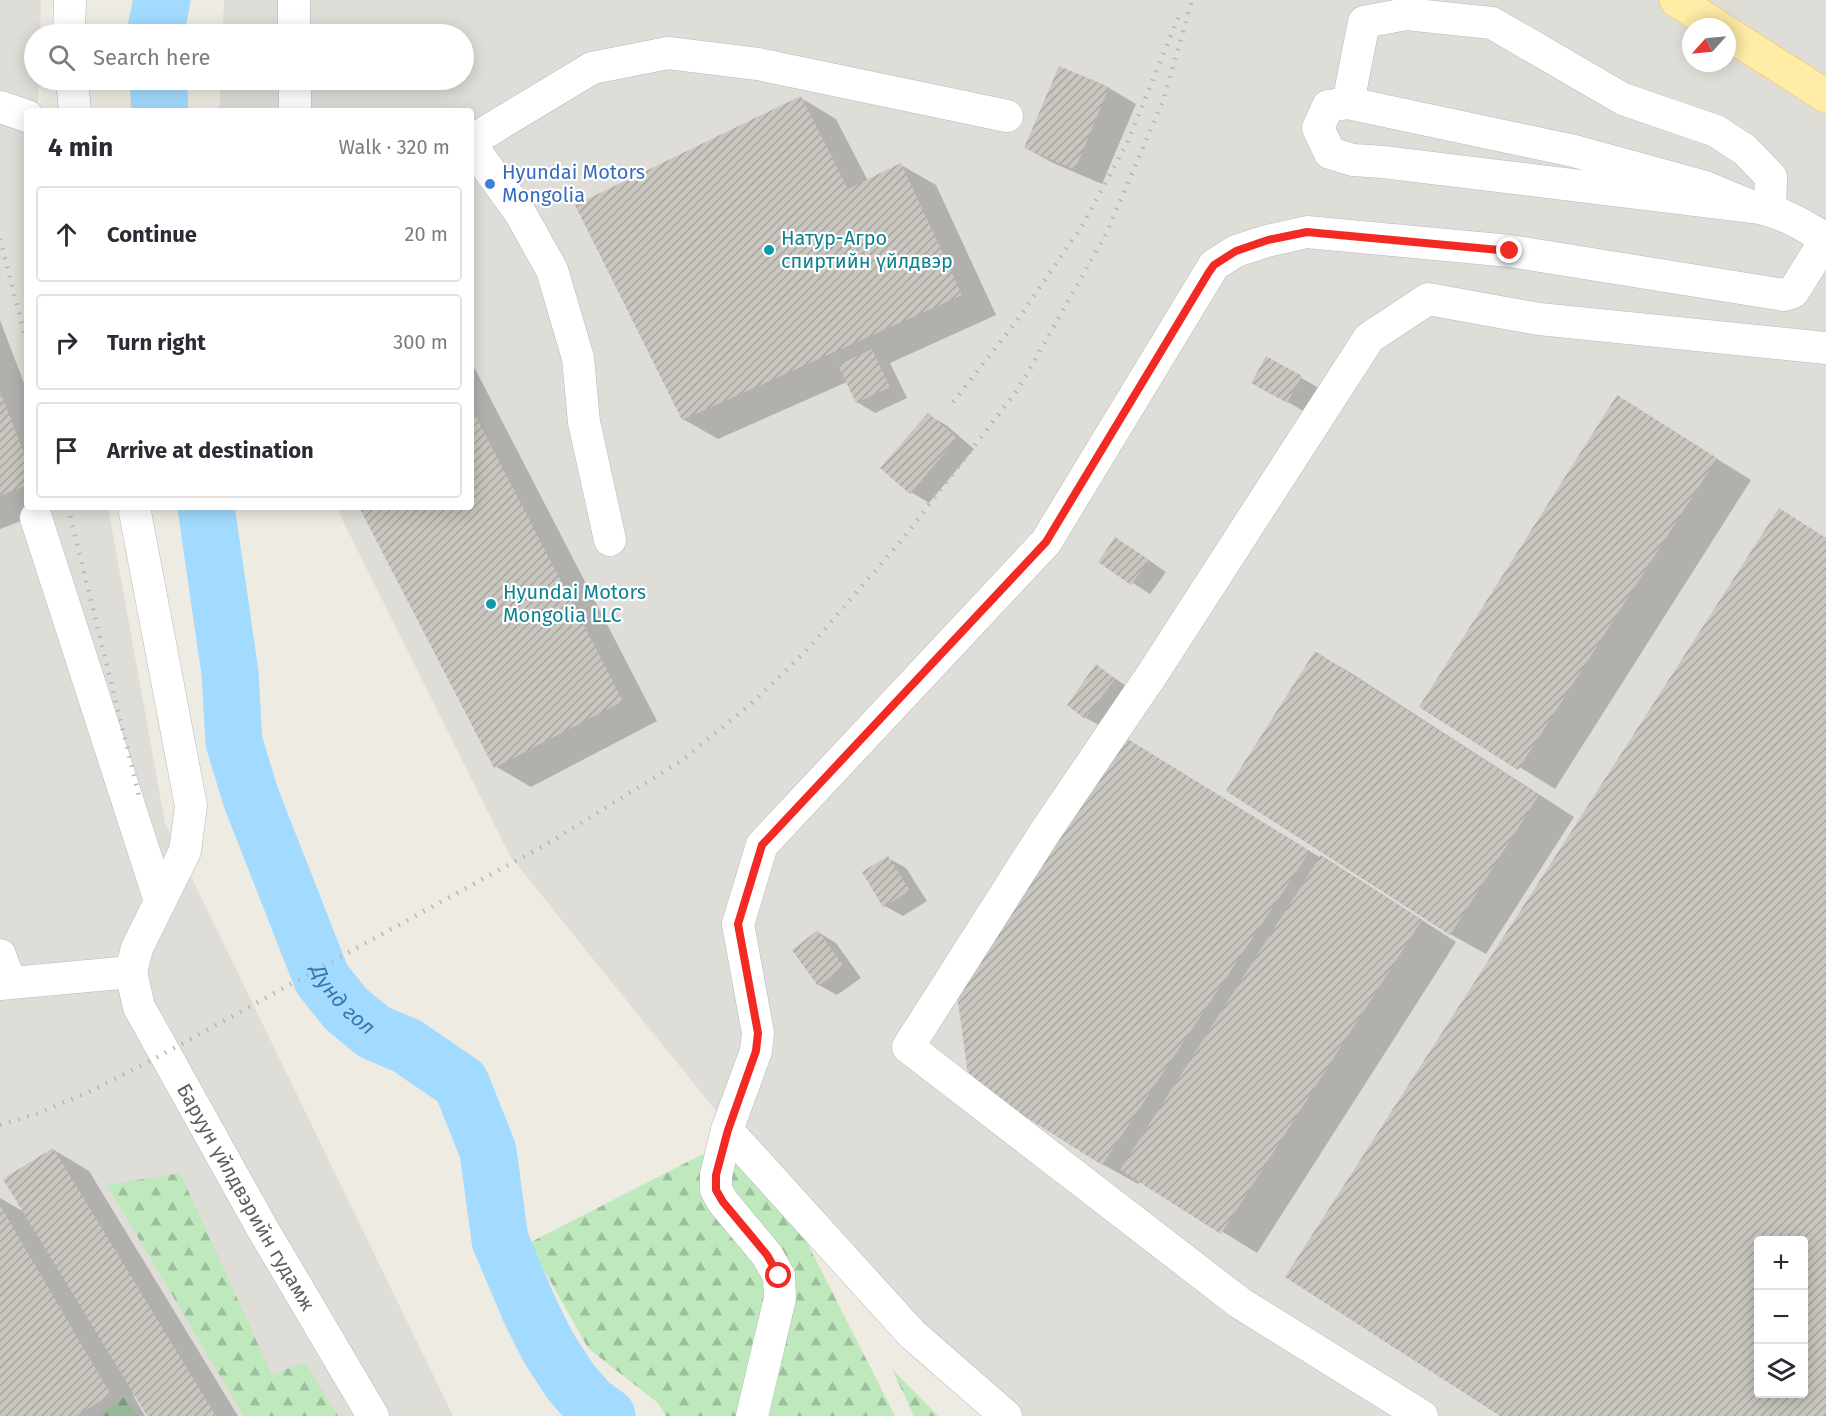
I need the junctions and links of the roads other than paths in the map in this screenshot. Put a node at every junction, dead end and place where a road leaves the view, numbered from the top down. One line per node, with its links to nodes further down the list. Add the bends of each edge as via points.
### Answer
1 (70, 0): 5 (street)
2 (294, 0): 6 (street)
3 (1676, 0): 4 (main road)
4 (1704, 18)
5 (69, 24)
6 (294, 24)
7 (1736, 39): 10 (main road)
8 (73, 90): 13 (street)
9 (295, 90): 14 (street)
10 (1826, 96)
11 (1348, 103): 15 (street); 20 (street, via 1328,106 1318,128 1330,153 1353,160); 21 (street, via 1364,22 1406,14 1492,23 1623,99 1716,131 1745,150 1771,177)
12 (0, 107): 16 (street)
13 (75, 108)
14 (295, 108)
15 (1392, 112): 20 (street); 21 (street, via 1574,151 1705,187)
16 (24, 115)
17 (1007, 116): 18 (street, via 758,64 668,53 592,68)
18 (474, 141)
19 (474, 147): 26 (street, via 519,211 552,270 578,358 584,422)
20 (1383, 162): 21 (street)
21 (1762, 208): 22 (street)
22 (1826, 238): 30 (street, via 1797,286 1784,296 1510,251 1307,232 1236,251 1214,265 1046,542 762,845 738,924 758,1033 756,1051)
23 (1826, 348): 34 (street, via 1539,319 1428,299 1369,338 908,1047 1240,1303)
24 (135, 510): 27 (street, via 191,806 185,851)
25 (36, 518): 27 (street)
26 (610, 540)
27 (160, 901): 28 (street, via 136,948)
28 (131, 972): 29 (street); 31 (street, Баруун үйлдвэрийн гудамж, via 139,1007)
29 (3, 974)
30 (728, 1130): 32 (street, via 716,1190 779,1276 780,1298); 33 (street, via 912,1334)
31 (373, 1416)
32 (752, 1416)
33 (1006, 1416)
34 (1422, 1416)

